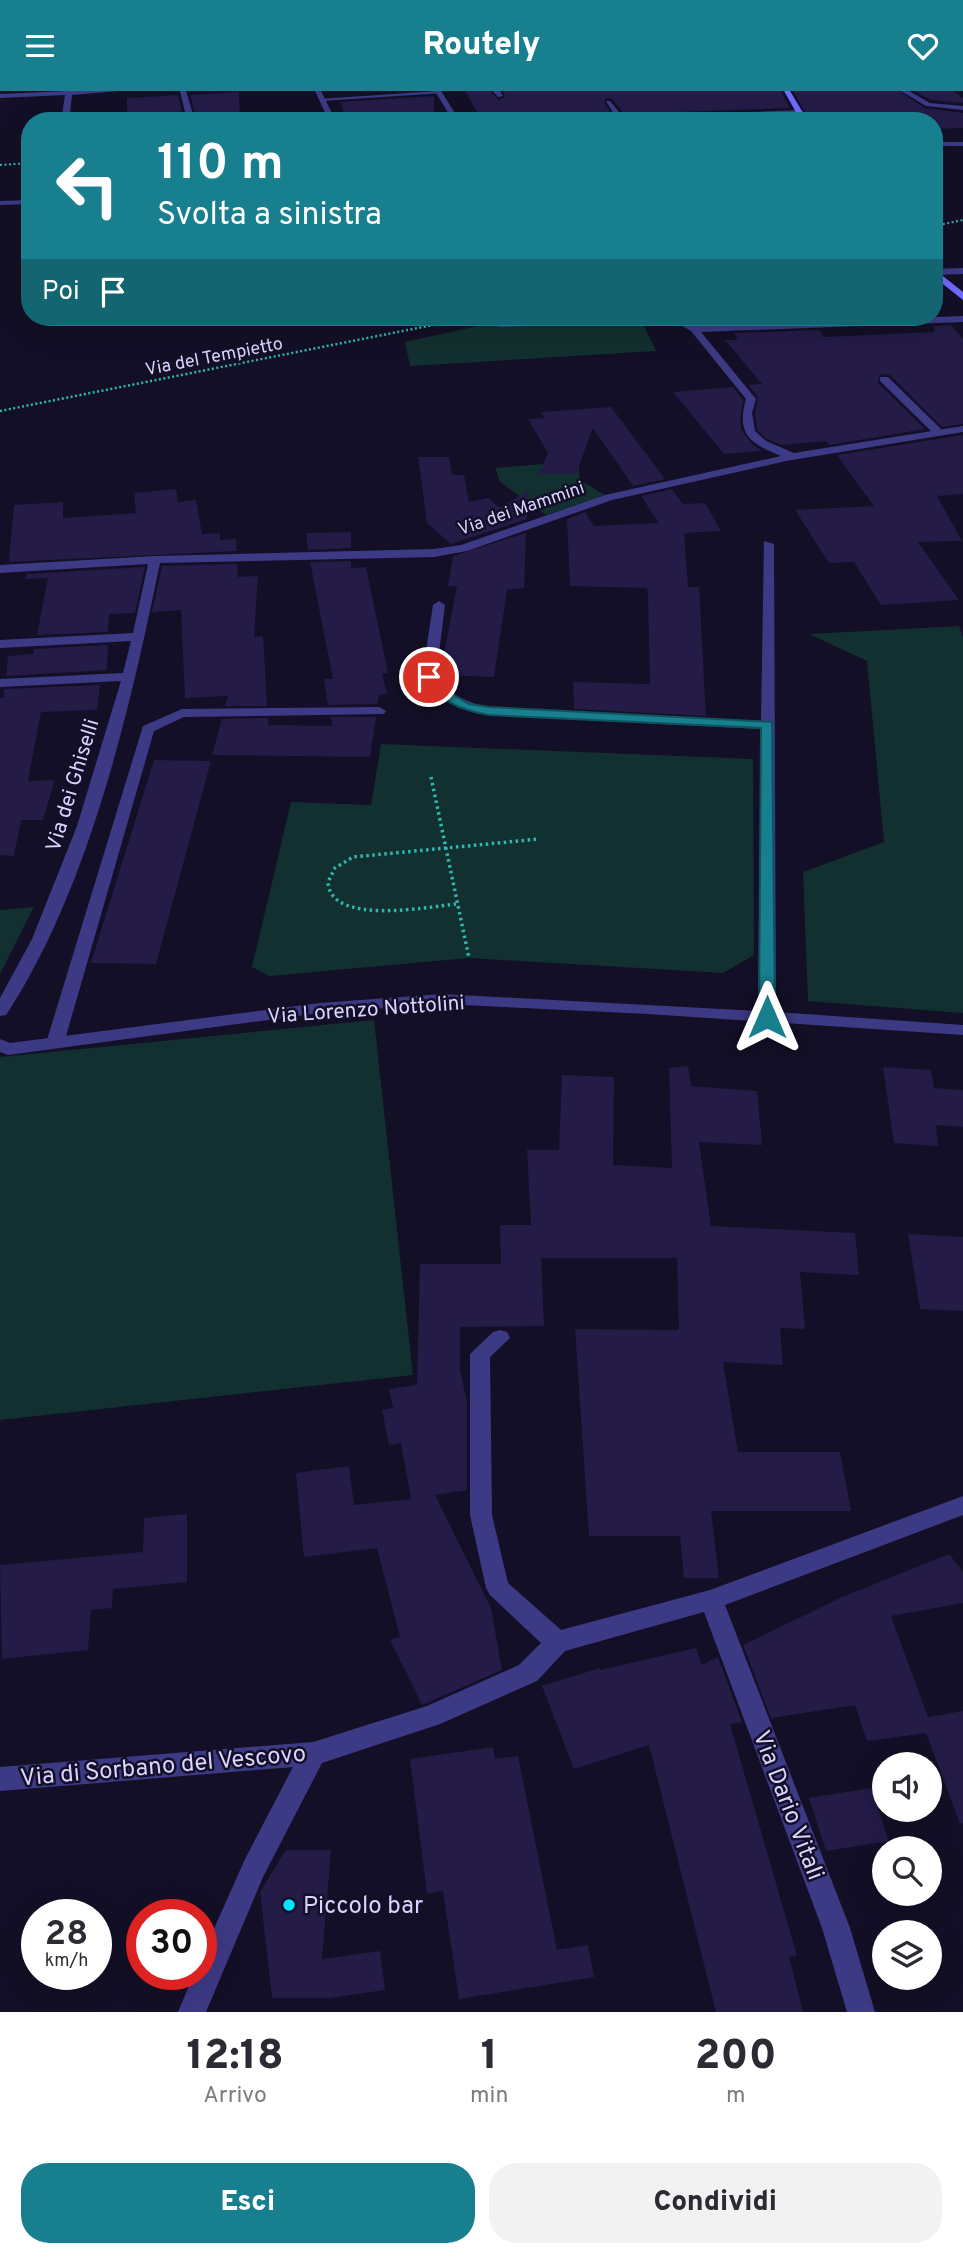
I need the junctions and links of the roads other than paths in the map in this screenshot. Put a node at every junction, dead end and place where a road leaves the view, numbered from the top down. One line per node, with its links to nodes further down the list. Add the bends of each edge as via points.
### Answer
1 (115, 91): 6 (street)
2 (183, 91): 15 (street)
3 (787, 91): 19 (street)
4 (890, 91): 12 (street)
5 (904, 91): 13 (street, via 928,106)
6 (69, 92): 10 (street); 14 (street)
7 (438, 92): 8 (street); 17 (street)
8 (374, 94): 9 (street)
9 (320, 95): 16 (street)
10 (0, 96)
11 (608, 102): 18 (street)
12 (912, 106)
13 (963, 108)
14 (66, 112)
15 (189, 112)
16 (328, 112)
17 (451, 112)
18 (616, 112)
19 (799, 112)
20 (943, 144): 21 (street)
21 (963, 144)
22 (21, 202): 23 (street)
23 (0, 203)
24 (963, 271): 25 (street)
25 (943, 272)
26 (943, 280): 27 (street)
27 (963, 297)
28 (963, 319): 29 (street)
29 (943, 320)
30 (690, 326): 32 (street)
31 (754, 326): 32 (street)
32 (694, 328): 36 (street, via 751,400 744,417 749,432 761,444)
33 (884, 379): 35 (street)
34 (963, 429): 35 (street, Via dei Mammini)
35 (939, 433): 36 (street, Via dei Mammini)
36 (794, 457): 38 (street, Via dei Mammini, via 609,497 463,548 400,554)
37 (768, 544): 46 (street)
38 (155, 560): 39 (street, Via dei Mammini); 41 (street, Via dei Ghiselli)
39 (0, 569)
40 (439, 605): 46 (street, via 429,677 437,689 466,707)
41 (139, 637): 42 (street); 43 (street, Via dei Ghiselli)
42 (0, 644)
43 (128, 677): 44 (street); 47 (street, Via dei Ghiselli, via 95,801 44,937)
44 (0, 683)
45 (379, 711): 50 (street, via 182,713 148,729)
46 (767, 725): 48 (street)
47 (0, 1011)
48 (767, 1017): 49 (street, Via Lorenzo Nottolini); 50 (street, Via Lorenzo Nottolini, via 442,999 320,1008)
49 (963, 1030)
50 (55, 1043): 51 (street, Via Lorenzo Nottolini)
51 (4, 1047)
52 (500, 1338): 55 (street, via 480,1354 481,1515 498,1588)
53 (963, 1505): 54 (street)
54 (711, 1600): 55 (street); 59 (street, Via Dario Vitali, via 836,1928)
55 (557, 1642): 56 (street, Via di Sorbano del Vescovo, via 528,1674 431,1716)
56 (313, 1754): 57 (street, Via di Sorbano del Vescovo); 58 (street, via 254,1868)
57 (0, 1779)
58 (192, 2012)
59 (861, 2012)

